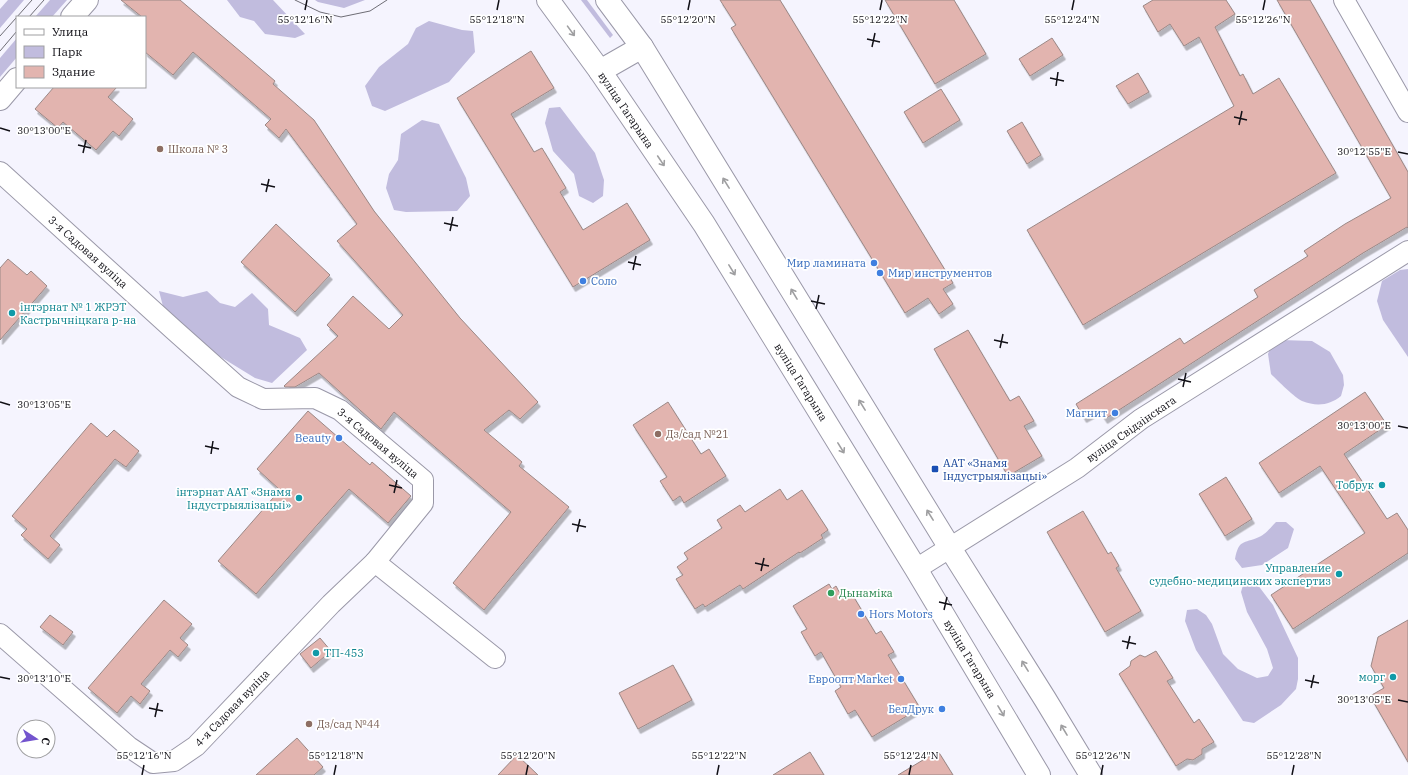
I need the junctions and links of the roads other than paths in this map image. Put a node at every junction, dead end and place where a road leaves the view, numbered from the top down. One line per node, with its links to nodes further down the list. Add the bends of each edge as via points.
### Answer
1 (87, 0): 5 (main road)
2 (548, 0): 7 (main road, вуліца Гагарына, one-way to 7)
3 (607, 0): 6 (main road)
4 (1344, 0): 10 (street)
5 (73, 16)
6 (642, 47): 7 (main road); 13 (main road, one-way to 6)
7 (600, 71): 15 (main road, вуліца Гагарына, one-way to 15, via 704,224)
8 (16, 80): 9 (main road)
9 (0, 99)
10 (1408, 112)
11 (0, 172): 14 (street, 3-я Садовая вуліца, via 238,387 262,399 315,398 340,410 423,480 423,503)
12 (1408, 250): 13 (street, вуліца Свідзінскага, via 1141,419 1077,468)
13 (950, 548): 15 (street, вуліца Свідзінскага); 19 (main road, one-way to 13)
14 (375, 562): 16 (street, 4-я Садовая вуліца, via 331,604 196,746 174,761 153,763 129,747); 17 (street)
15 (916, 569): 18 (main road, вуліца Гагарына, one-way to 18)
16 (0, 634)
17 (495, 658)
18 (1040, 775)
19 (1091, 775)

